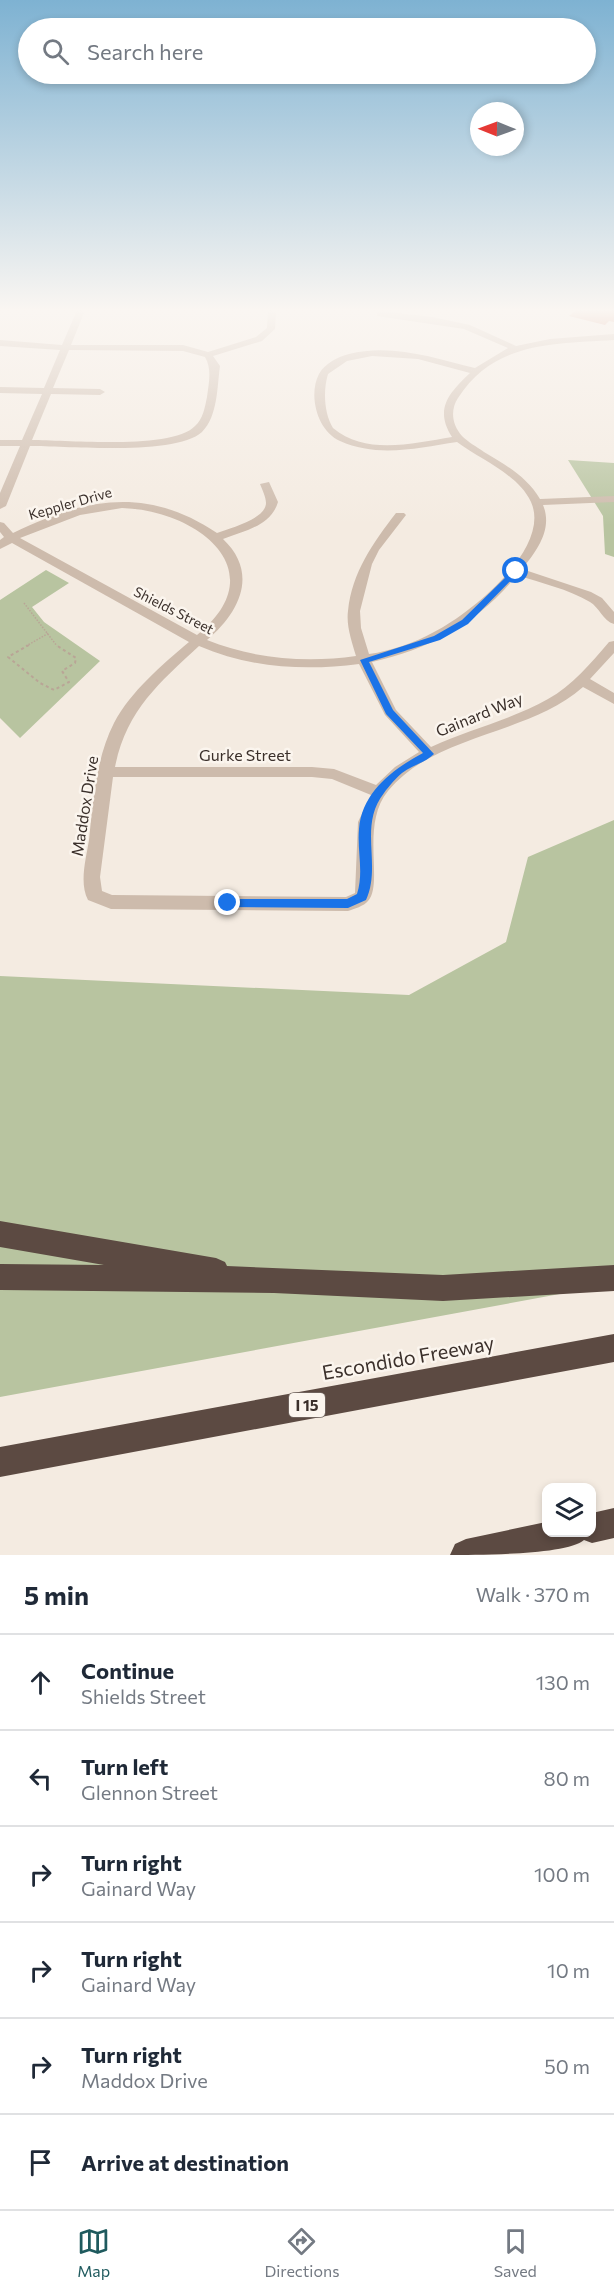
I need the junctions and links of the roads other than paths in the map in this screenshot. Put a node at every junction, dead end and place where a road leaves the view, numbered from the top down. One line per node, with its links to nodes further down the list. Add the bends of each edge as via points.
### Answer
1 (52, 381): 6 (street)
2 (213, 381): 10 (street, via 206,422 187,437 165,443)
3 (323, 381): 8 (street, via 321,418 326,428 339,437 375,448 406,448)
4 (469, 381): 8 (street, via 449,404 449,421)
5 (0, 390): 6 (street)
6 (47, 392): 7 (street); 10 (street)
7 (100, 392)
8 (459, 439): 13 (street, via 518,480)
9 (0, 443): 10 (street)
10 (27, 443): 14 (street)
11 (265, 484): 17 (street, via 272,502 269,513)
12 (614, 499): 13 (street)
13 (537, 502): 19 (street, Shields Street, via 543,526 536,544)
14 (0, 506)
15 (400, 515): 23 (street, via 366,564 354,610)
16 (0, 525): 18 (street)
17 (216, 538): 18 (street, Keppler Drive, via 165,511 130,503 62,518); 21 (street, Maddox Drive, via 234,557 238,572 236,596 222,620)
18 (5, 541): 21 (street, Shields Street)
19 (516, 571): 20 (street, via 587,595); 23 (street, Shields Street, via 465,622 437,638)
20 (614, 620)
21 (197, 642): 23 (street, Shields Street, via 260,660 299,664); 27 (street, Maddox Drive, via 129,713 116,735)
22 (614, 645): 24 (street, Gainard Way)
23 (364, 660): 26 (street, via 390,712)
24 (583, 681): 25 (street); 26 (street, Gainard Way, via 553,703)
25 (614, 699)
26 (429, 754): 28 (street, Gainard Way, via 400,770)
27 (108, 772): 28 (street, Gurke Street, via 312,772 334,774); 29 (street, Maddox Drive, via 92,877 94,895 111,902)
28 (379, 792): 29 (street, Gainard Way, via 364,829 367,879 362,897 348,904)
29 (332, 904)
30 (0, 1234): 33 (highway)
31 (0, 1277): 33 (highway)
32 (614, 1278): 33 (highway, via 443,1288)
33 (274, 1280)
34 (614, 1348): 35 (highway, Escondido Freeway / I 15)
35 (0, 1462)
36 (614, 1524): 37 (highway)
37 (596, 1527)
38 (553, 1537): 39 (highway)
39 (466, 1555)

